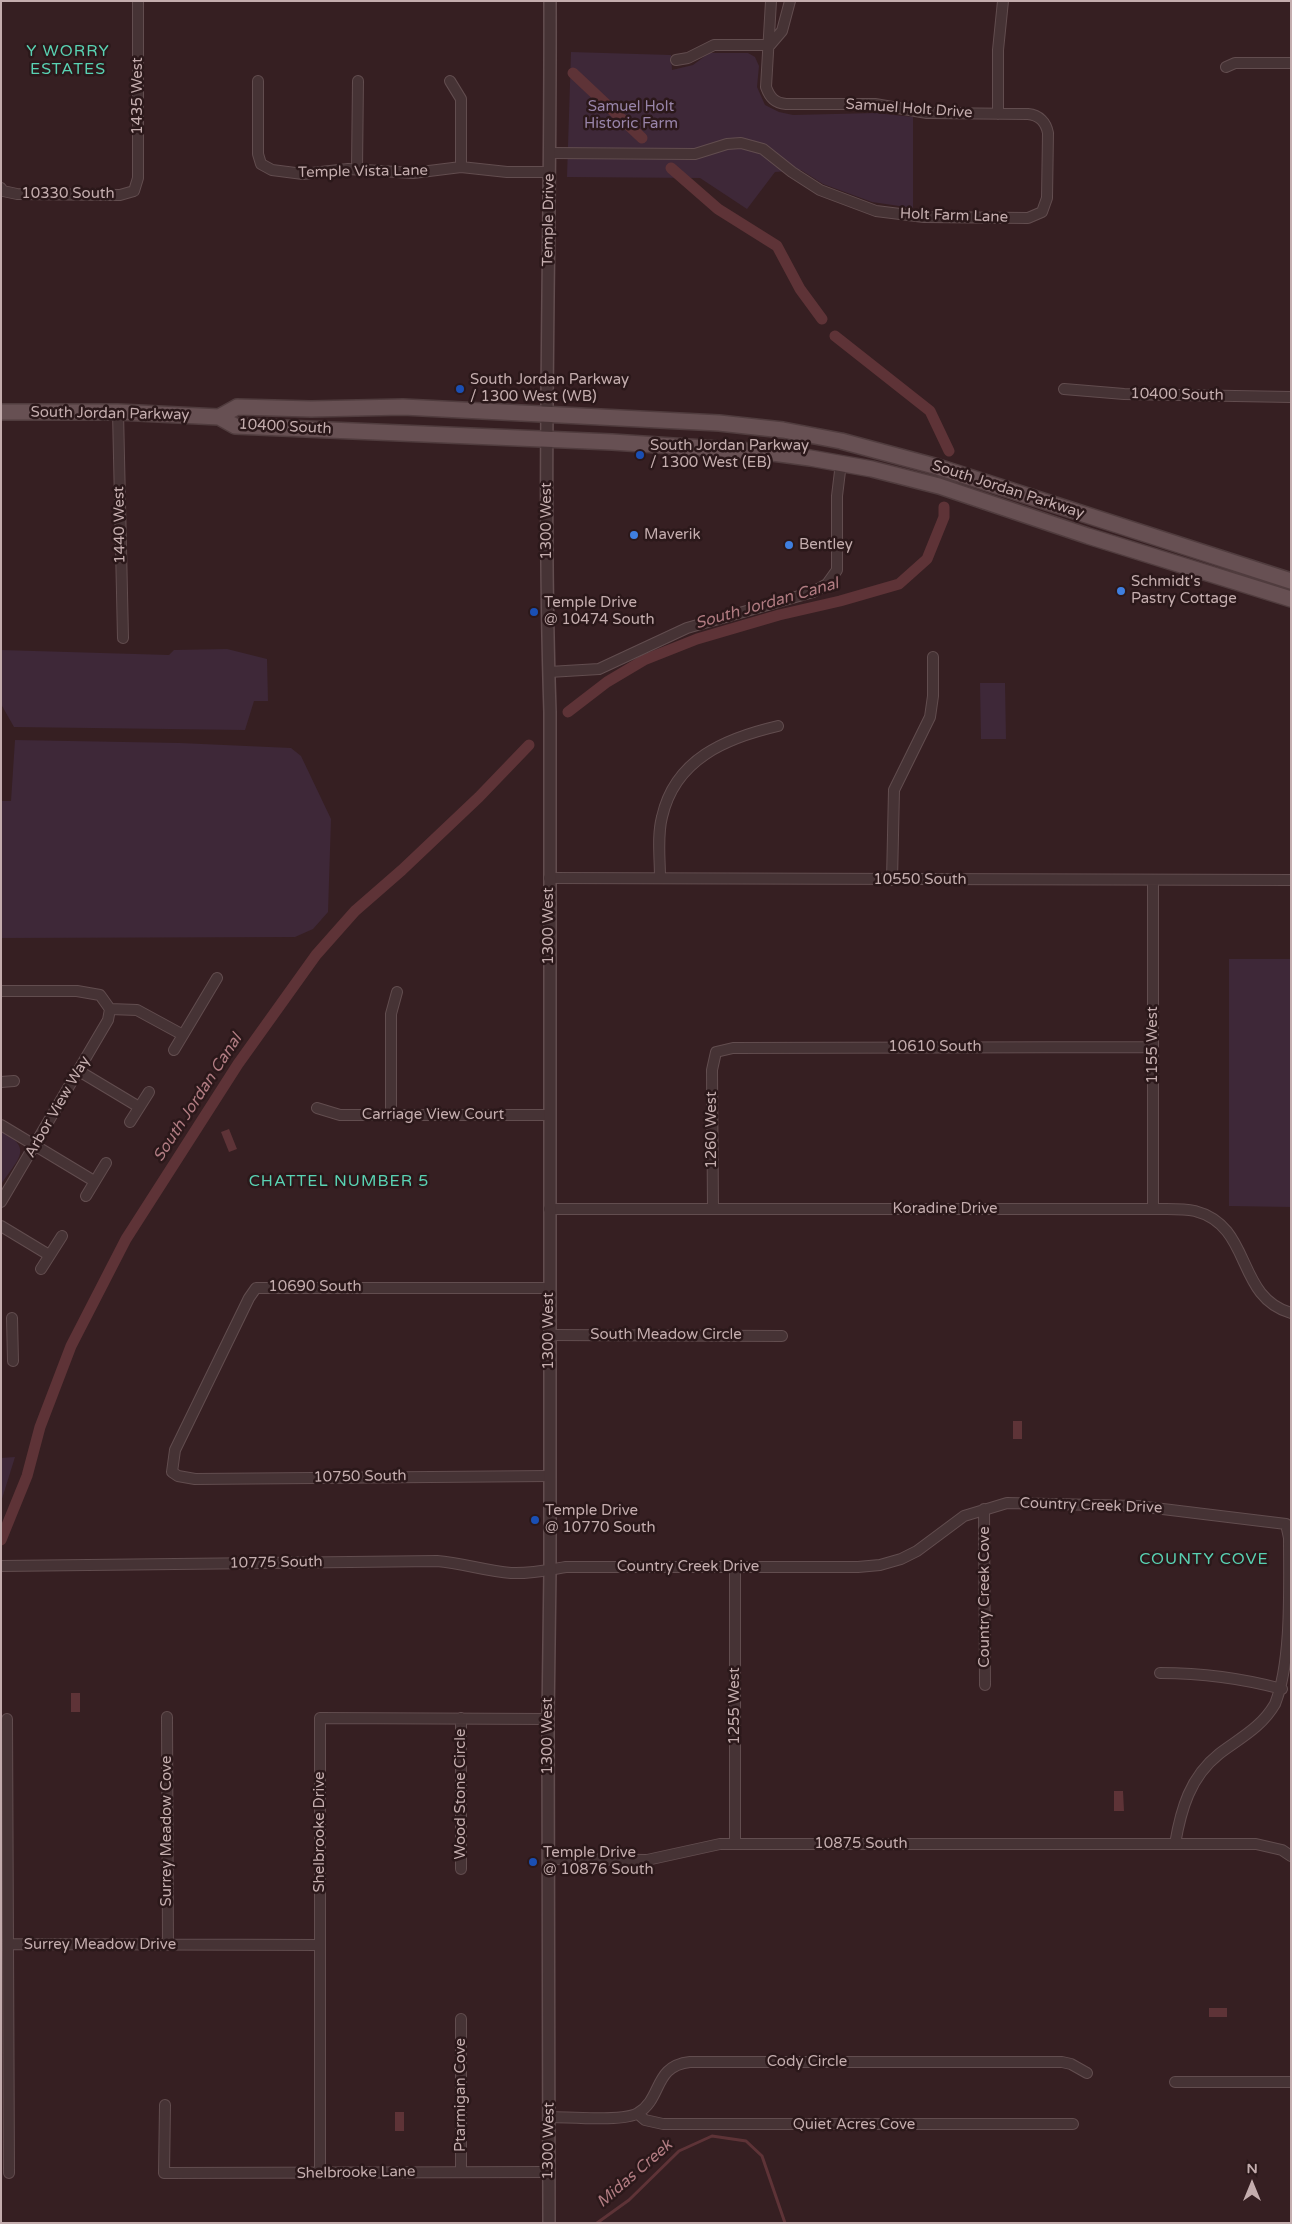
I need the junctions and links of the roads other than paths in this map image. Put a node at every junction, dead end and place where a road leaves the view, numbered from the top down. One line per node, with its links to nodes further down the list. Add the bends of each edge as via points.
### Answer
1 (138, 1): 20 (street, 1435 West, via 138,178)
2 (550, 1): 15 (street, Temple Drive)
3 (771, 1): 6 (street, Samuel Holt Drive)
4 (790, 1): 6 (street, Samuel Holt Drive, via 782,31)
5 (1002, 1): 13 (street)
6 (770, 45): 7 (street, via 714,45 688,58); 13 (street, Samuel Holt Drive, via 766,87 772,98 781,103 875,104 927,113)
7 (676, 60)
8 (1291, 63): 9 (street, via 1235,63)
9 (1226, 67)
10 (358, 80): 17 (street)
11 (450, 80): 16 (street, via 461,99)
12 (258, 81): 17 (street, Temple Vista Lane, via 261,164 272,170 303,174)
13 (998, 114): 14 (street, Samuel Holt Drive, via 1028,114)
14 (1042, 119): 15 (street, Holt Farm Lane, via 1048,133 1047,203 1042,212 1028,218 916,217 876,211 820,190 763,149 742,143 727,144 701,154)
15 (550, 154): 18 (street, Temple Drive)
16 (461, 167): 17 (street, Temple Vista Lane, via 412,173); 18 (street, Temple Vista Lane)
17 (357, 169)
18 (550, 172): 25 (street, Temple Drive)
19 (2, 190): 20 (street, 10330 South, via 17,194 120,195)
20 (134, 191)
21 (1064, 389): 22 (street, 10400 South, via 1124,394)
22 (1291, 397)
23 (1, 412): 24 (main road, South Jordan Parkway)
24 (118, 412): 26 (main road, South Jordan Parkway); 33 (street, 1440 West)
25 (546, 414): 26 (main road, 10400 South, via 403,407 238,407); 27 (main road, 10400 South); 28 (street, Temple Drive)
26 (219, 417): 28 (main road, 10400 South, via 235,426)
27 (719, 423): 31 (main road, South Jordan Parkway, via 783,430 889,453)
28 (546, 439): 29 (main road, 10400 South); 35 (street, 1300 West)
29 (766, 452): 30 (main road, South Jordan Parkway)
30 (840, 463): 32 (main road, South Jordan Parkway, via 954,490 1088,536); 35 (street, via 836,496 837,570 828,584 813,592 687,628 599,669)
31 (1291, 581)
32 (1291, 599)
33 (123, 638)
34 (933, 657): 39 (street, via 930,716 894,790)
35 (549, 672): 37 (street, 1300 West)
36 (778, 726): 38 (street, via 749,732 720,744 682,773 666,801 661,818)
37 (549, 878): 38 (street, 10550 South); 57 (street, 1300 West)
38 (660, 878): 39 (street, 10550 South)
39 (892, 880): 41 (street, 10550 South)
40 (1291, 880): 41 (street, 10550 South)
41 (1153, 881): 47 (street, 1155 West)
42 (217, 978): 46 (street)
43 (1, 991): 45 (street, via 77,991 100,995)
44 (397, 992): 56 (street, via 391,1014)
45 (110, 1009): 46 (street, via 137,1010); 50 (street, Arbor View Way, via 108,1020)
46 (183, 1035): 48 (street)
47 (1153, 1047): 49 (street, 10610 South, via 733,1048); 67 (street, 1155 West)
48 (174, 1050)
49 (716, 1052): 66 (street, 1260 West, via 712,1070)
50 (79, 1071): 54 (street); 60 (street, Arbor View Way)
51 (14, 1081): 52 (street)
52 (1, 1082)
53 (148, 1092): 54 (street)
54 (138, 1107): 58 (street)
55 (317, 1108): 56 (street, Carriage View Court, via 340,1115)
56 (391, 1115): 57 (street, Carriage View Court)
57 (550, 1115): 65 (street, 1300 West)
58 (130, 1122)
59 (1, 1125): 60 (street)
60 (36, 1146): 62 (street); 64 (street, Arbor View Way)
61 (106, 1163): 62 (street)
62 (94, 1181): 63 (street)
63 (86, 1196)
64 (1, 1202)
65 (548, 1209): 66 (street, Koradine Drive); 72 (street, 1300 West)
66 (713, 1209): 67 (street, Koradine Drive)
67 (1153, 1209): 73 (street, Koradine Drive, via 1194,1211 1216,1220 1235,1239 1254,1285 1262,1296)
68 (1, 1226): 70 (street)
69 (62, 1236): 70 (street)
70 (50, 1255): 71 (street)
71 (41, 1269)
72 (549, 1288): 75 (street, 1300 West); 80 (street, 10690 South, via 256,1288 248,1298 175,1450)
73 (1291, 1313)
74 (12, 1318): 77 (street)
75 (550, 1335): 76 (street, South Meadow Circle); 81 (street, 1300 West)
76 (782, 1336)
77 (12, 1338): 78 (street); 79 (street)
78 (1, 1339)
79 (13, 1361)
80 (172, 1472): 81 (street, 10750 South, via 196,1479)
81 (549, 1476): 85 (street, 1300 West)
82 (984, 1509): 84 (street, Country Creek Drive, via 964,1516 917,1551 880,1565); 87 (street, Country Creek Cove); 88 (street, Country Creek Drive, via 1024,1502 1138,1506 1286,1524 1289,1538 1289,1662)
83 (1, 1566): 85 (street, 10775 South, via 437,1561 511,1573)
84 (735, 1567): 85 (street, Country Creek Drive, via 566,1567); 93 (street, 1255 West)
85 (550, 1570): 92 (street, 1300 West)
86 (1160, 1673): 88 (street, via 1235,1677)
87 (985, 1685)
88 (1282, 1689): 94 (street, Country Creek Drive, via 1256,1729 1209,1763 1191,1787 1179,1818)
89 (168, 1717): 99 (street, Surrey Meadow Cove)
90 (460, 1718): 92 (street, Shelbrooke Drive); 97 (street, Wood Stone Circle); 100 (street, Shelbrooke Drive, via 320,1718)
91 (8, 1719): 98 (street)
92 (548, 1719): 96 (street, 1300 West)
93 (735, 1844): 94 (street, 10875 South); 96 (street, 10875 South, via 704,1846 648,1860)
94 (1175, 1844): 95 (street, 10875 South, via 1256,1844 1282,1850)
95 (1291, 1856)
96 (548, 1859): 108 (street, 1300 West)
97 (461, 1869)
98 (8, 1944): 99 (street, Surrey Meadow Drive); 105 (street, Surrey Meadow Drive)
99 (168, 1945): 100 (street, Surrey Meadow Drive)
100 (320, 1945): 113 (street, Shelbrooke Drive)
101 (461, 2019): 110 (street, Ptarmigan Cove)
102 (1087, 2073): 107 (street, Cody Circle, via 1062,2062 680,2063 665,2072 652,2097)
103 (1175, 2082): 104 (street)
104 (1291, 2082)
105 (5, 2102): 112 (street, Surrey Meadow Drive)
106 (165, 2105): 113 (street, Shelbrooke Lane, via 164,2173)
107 (638, 2114): 108 (street, via 621,2118); 109 (street, Quiet Acres Cove, via 645,2120 663,2124)
108 (550, 2117): 111 (street, 1300 West)
109 (1073, 2124)
110 (461, 2171): 111 (street, Shelbrooke Lane); 113 (street, Shelbrooke Lane)
111 (548, 2172): 114 (street, 1300 West)
112 (8, 2173)
113 (320, 2174)
114 (549, 2223)

